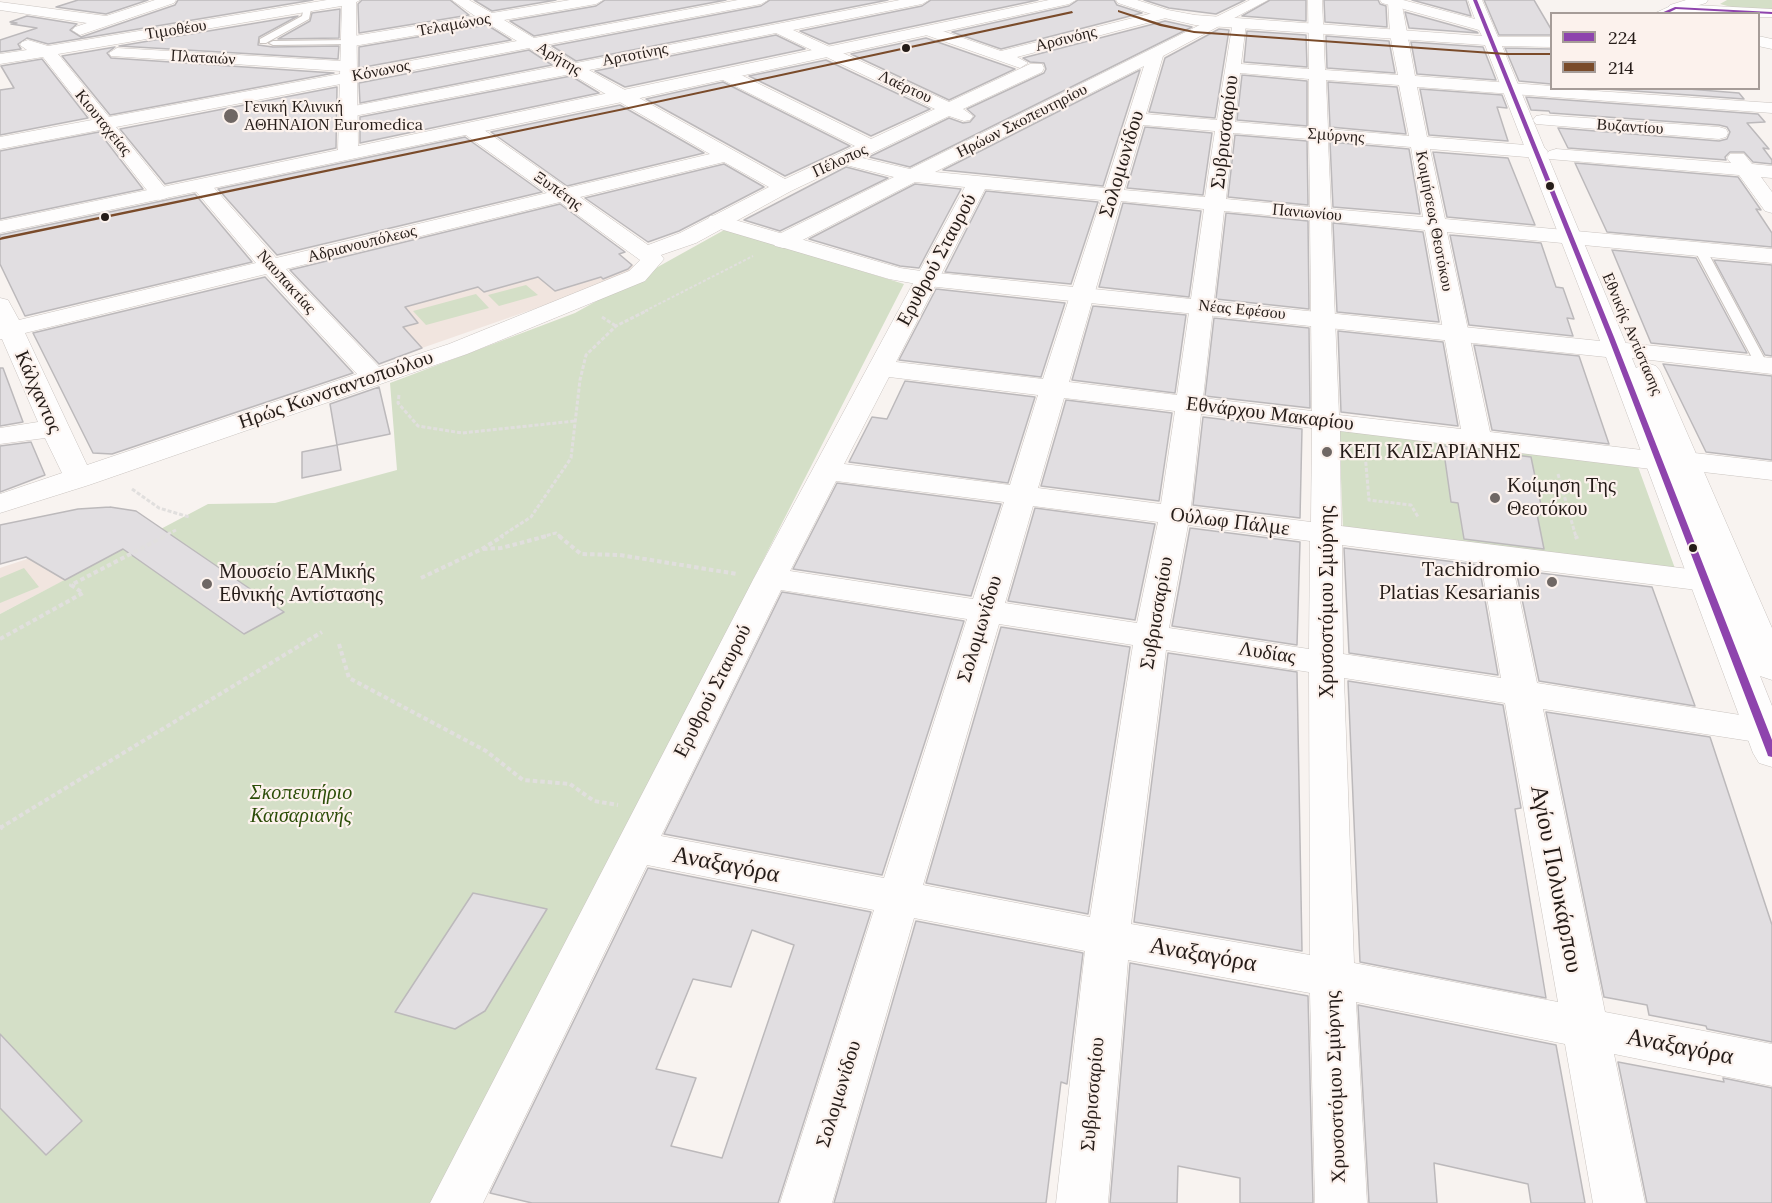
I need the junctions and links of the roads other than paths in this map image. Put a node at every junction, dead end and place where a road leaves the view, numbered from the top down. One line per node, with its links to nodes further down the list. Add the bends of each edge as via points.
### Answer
1 (169, 0): 24 (street)
2 (350, 0): 19 (street, Τιμοθέου); 33 (street)
3 (459, 0): 23 (street, Αρήτης)
4 (712, 0): 16 (street, Λαέρτου)
5 (761, 0): 16 (street, Κόνωνος)
6 (922, 0): 26 (street, Αρτοτίνης)
7 (1069, 0): 28 (street)
8 (1122, 0): 22 (street)
9 (1261, 0): 25 (street, Ηρώων Σκοπευτηρίου)
10 (1315, 0): 27 (street, Χρυσοστόμου Σμύρνης)
11 (1475, 0): 30 (street, Εθνικής Αντίστασης)
12 (1489, 0): 30 (street, Εθνικής Αντίστασης)
13 (588, 1): 23 (street, Τελαμώνος)
14 (1391, 1): 29 (street, Κοιμήσεως Θεοτόκου); 30 (street)
15 (0, 6): 24 (street)
16 (727, 6): 26 (street, Λαέρτου); 36 (street, Κόνωνος)
17 (1690, 6): 18 (street); 20 (street); 21 (street)
18 (1656, 8)
19 (307, 9): 31 (lane, via 306,17); 37 (street, Τιμοθέου)
20 (1717, 12)
21 (1772, 13)
22 (1165, 14): 25 (street); 40 (street, Αρσινόης)
23 (490, 19): 33 (street, Τελαμώνος); 36 (street, Αρήτης)
24 (106, 21): 37 (street)
25 (1228, 23): 27 (street); 39 (street, Ηρώων Σκοπευτηρίου); 43 (street, Συβρισσαρίου)
26 (778, 28): 38 (street, Λαέρτου); 42 (street, Αρτοτίνης)
27 (1314, 29): 29 (street); 45 (street, Χρυσοστόμου Σμύρνης)
28 (928, 31): 38 (street); 40 (street)
29 (1398, 34): 30 (street); 47 (street, Κοιμήσεως Θεοτόκου)
30 (1495, 36): 34 (street); 48 (street, Εθνικής Αντίστασης)
31 (263, 41)
32 (11, 42): 37 (street)
33 (348, 42): 35 (lane); 44 (street)
34 (1550, 42)
35 (273, 43)
36 (533, 43): 42 (street, Αρήτης); 44 (street, Κόνωνος)
37 (46, 49): 41 (street, Τιμοθέου); 44 (street, Πλαταιών); 57 (street, Κιουταχείας)
38 (830, 52): 46 (street); 53 (street, Λαέρτου)
39 (1155, 55): 55 (street, Σολομωνίδου); 61 (street, Ηρώων Σκοπευτηρίου)
40 (1001, 56): 53 (street, Πέλοπος, via 1036,68)
41 (0, 58)
42 (573, 67): 51 (street, Αρήτης); 54 (street, Αρτοτίνης)
43 (1233, 68): 45 (street); 58 (street, Συβρισσαρίου)
44 (349, 72): 54 (street); 57 (street, Κόνωνος)
45 (1316, 74): 47 (street); 62 (street, Χρυσοστόμου Σμύρνης)
46 (727, 75): 51 (street); 66 (street)
47 (1407, 81): 48 (street); 64 (street, Κοιμήσεως Θεοτόκου)
48 (1521, 89): 49 (street); 56 (street, Εθνικής Αντίστασης); 67 (street, Εθνικής Αντίστασης)
49 (1592, 92): 50 (street)
50 (1692, 95): 52 (street); 63 (street)
51 (621, 97): 60 (street); 69 (street, Αρήτης)
52 (1772, 108)
53 (950, 110): 61 (street, Λαέρτου); 66 (street, Πέλοπος)
54 (349, 112): 68 (street)
55 (1135, 119): 58 (street, Σμύρνης); 80 (street, Σολομωνίδου)
56 (1542, 120): 59 (street, Βυζαντίου); 67 (street, Εθνικής Αντίστασης)
57 (103, 123): 65 (street, Κόνωνος); 78 (street, Κιουταχείας)
58 (1225, 127): 62 (street, Σμύρνης); 81 (street, Συβρισσαρίου)
59 (1651, 128): 63 (street, Βυζαντίου); 71 (street)
60 (470, 129): 68 (street); 79 (street, Ξυπέτης)
61 (999, 132): 74 (street, Ηρώων Σκοπευτηρίου)
62 (1318, 134): 64 (street, Σμύρνης); 83 (street, Χρυσοστόμου Σμύρνης)
63 (1719, 134): 72 (street)
64 (1419, 142): 67 (street, Σμύρνης); 85 (street, Κοιμήσεως Θεοτόκου)
65 (0, 143)
66 (870, 146): 70 (street, Πέλοπος)
67 (1547, 153): 71 (street, Σμύρνης); 87 (street, Εθνικής Αντίστασης)
68 (346, 155): 76 (street)
69 (724, 156): 77 (street, Αρήτης); 79 (street, Αδριανουπόλεως)
70 (844, 159): 74 (street, Πανιωνίου); 77 (street, Πέλοπος)
71 (1676, 164): 72 (street, Σμύρνης)
72 (1746, 170): 73 (street, Σμύρνης); 82 (street)
73 (1772, 172)
74 (913, 177): 75 (street, Πανιωνίου); 88 (street, Ηρώων Σκοπευτηρίου)
75 (978, 182): 80 (street, Πανιωνίου); 93 (street, Ερυθρού Σταυρού)
76 (201, 185): 78 (street); 92 (street, Ναυπακτίας)
77 (784, 187): 84 (street, Πέλοπος)
78 (160, 194): 86 (street)
79 (564, 195): 90 (street, Ξυπέτης); 92 (street, Αδριανουπόλεως)
80 (1112, 195): 81 (street, Πανιωνίου); 94 (street, Σολομωνίδου)
81 (1215, 204): 83 (street, Πανιωνίου); 95 (street, Συβρισσαρίου)
82 (1772, 207)
83 (1320, 214): 85 (street, Πανιωνίου); 96 (street, Χρυσοστόμου Σμύρνης)
84 (718, 221): 88 (street, Νέας Εφέσου); 90 (street, Πέλοπος, via 688,238)
85 (1435, 225): 87 (street, Πανιωνίου); 98 (street, Κοιμήσεως Θεοτόκου)
86 (0, 227)
87 (1582, 238): 89 (street, Πανιωνίου); 99 (street, Εθνικής Αντίστασης)
88 (783, 241): 93 (street, Νέας Εφέσου, via 897,274)
89 (1701, 249): 91 (street, Πανιωνίου); 100 (lane)
90 (646, 253): 102 (street, Ηρώς Κωνσταντοπούλου, via 653,259 637,276 458,349)
91 (1772, 256)
92 (271, 266): 97 (street, Αδριανουπόλεως); 102 (street, Ναυπακτίας)
93 (928, 279): 94 (street, Νέας Εφέσου); 101 (street, Ερυθρού Σταυρού)
94 (1082, 295): 95 (street, Νέας Εφέσου); 103 (street, Σολομωνίδου)
95 (1202, 306): 96 (street, Νέας Εφέσου); 104 (street, Συβρισσαρίου)
96 (1323, 319): 98 (street, Νέας Εφέσου); 105 (street, Χρυσοστόμου Σμύρνης)
97 (3, 322): 106 (street, Κάλχαντος)
98 (1456, 333): 99 (street, Νέας Εφέσου); 108 (street, Κοιμήσεως Θεοτόκου)
99 (1628, 351): 100 (street, Νέας Εφέσου); 109 (street, Εθνικής Αντίστασης)
100 (1767, 365)
101 (881, 368): 103 (street, Εθνάρχου Μακαρίου); 110 (street, Ερυθρού Σταυρού)
102 (373, 376): 112 (street, Ηρώς Κωνσταντοπούλου)
103 (1054, 388): 104 (street, Εθνάρχου Μακαρίου); 113 (street, Σολομωνίδου)
104 (1190, 404): 105 (street, Εθνάρχου Μακαρίου); 115 (street, Συβρισσαρίου)
105 (1326, 421): 108 (street, Εθνάρχου Μακαρίου); 116 (street, Χρυσοστόμου Σμύρνης)
106 (54, 428): 107 (street); 112 (street, Κάλχαντος)
107 (0, 436)
108 (1478, 439): 109 (street, Εθνάρχου Μακαρίου)
109 (1673, 461): 111 (street, Εθνάρχου Μακαρίου); 119 (street, Εθνικής Αντίστασης); 123 (street, Εθνικής Αντίστασης)
110 (827, 471): 113 (street, Ούλωφ Πάλμε); 118 (street, Ερυθρού Σταυρού)
111 (1772, 471)
112 (79, 479): 114 (street, Ηρώς Κωνσταντοπούλου)
113 (1021, 495): 115 (street, Ούλωφ Πάλμε); 120 (street, Σολομωνίδου)
114 (0, 504)
115 (1175, 514): 116 (street, Ούλωφ Πάλμε); 121 (street, Συβρισσαρίου)
116 (1327, 534): 117 (street, Ούλωφ Πάλμε); 122 (street, Χρυσοστόμου Σμύρνης)
117 (1495, 555): 119 (street, Ούλωφ Πάλμε); 124 (street, Αγίου Πολυκάρπου)
118 (770, 578): 120 (street, Λυδίας); 126 (street, Ερυθρού Σταυρού)
119 (1706, 581): 125 (street, Εθνικής Αντίστασης)
120 (986, 611): 121 (street, Λυδίας); 127 (street, Σολομωνίδου)
121 (1151, 636): 122 (street, Λυδίας); 128 (street, Συβρισσαρίου)
122 (1326, 662): 124 (street, Λυδίας); 129 (street, Χρυσοστόμου Σμύρνης)
123 (1772, 668)
124 (1521, 693): 125 (street, Λυδίας); 130 (street, Αγίου Πολυκάρπου)
125 (1767, 741)
126 (643, 829): 127 (street, Αναξαγόρα); 132 (street, Ερυθρού Σταυρού)
127 (898, 898): 128 (street, Αναξαγόρα); 133 (street, Σολομωνίδου)
128 (1108, 938): 129 (street, Αναξαγόρα); 134 (street, Συβρισσαρίου)
129 (1332, 978): 130 (street, Αναξαγόρα); 135 (street, Χρυσοστόμου Σμύρνης)
130 (1585, 1029): 131 (street, Αναξαγόρα); 136 (street, Αγίου Πολυκάρπου)
131 (1772, 1065)
132 (456, 1203)
133 (806, 1203)
134 (1082, 1203)
135 (1341, 1203)
136 (1619, 1203)

